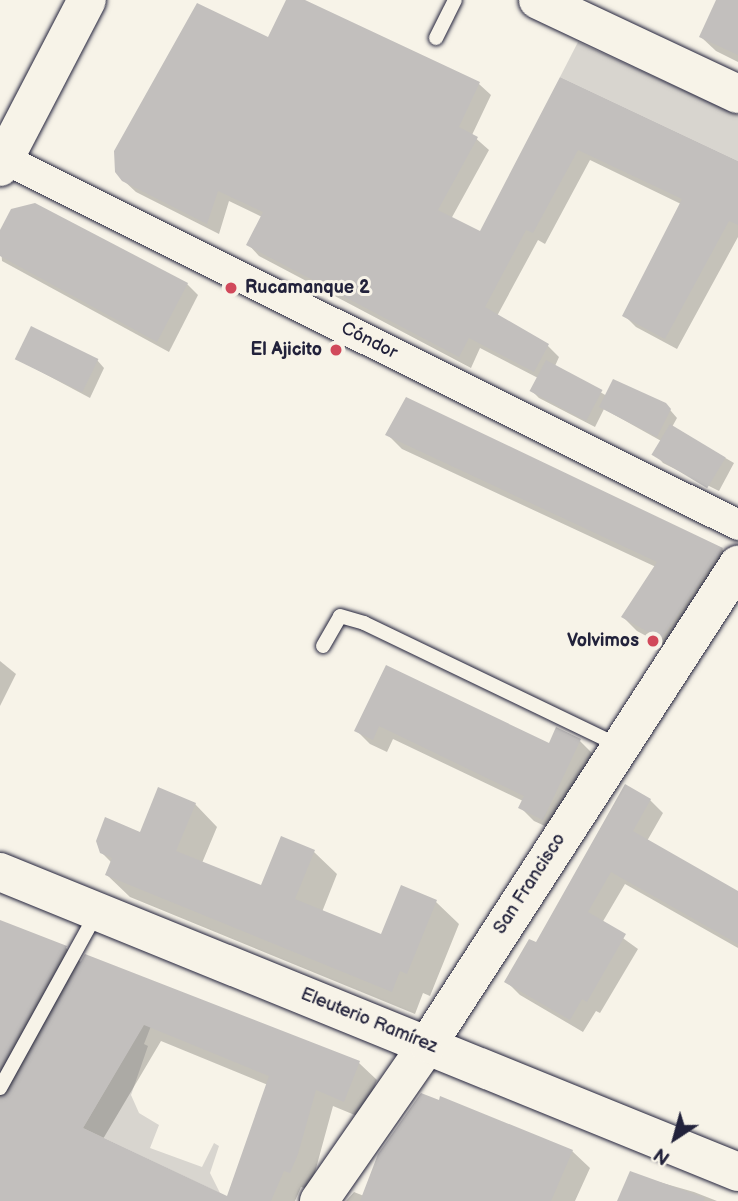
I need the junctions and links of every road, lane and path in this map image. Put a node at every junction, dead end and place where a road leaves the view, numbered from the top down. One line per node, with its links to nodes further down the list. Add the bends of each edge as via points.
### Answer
1 (87, 0): 6 (main road)
2 (455, 0): 4 (lane)
3 (538, 0): 5 (main road)
4 (436, 38)
5 (738, 93)
6 (2, 161): 7 (street, Cóndor)
7 (738, 524)
8 (738, 565): 10 (main road, San Francisco)
9 (323, 646): 10 (lane, via 340,616 364,622)
10 (620, 746): 13 (main road, San Francisco)
11 (0, 872): 12 (main road, Eleuterio Ramírez)
12 (97, 912): 13 (main road, Eleuterio Ramírez); 14 (lane)
13 (428, 1044): 15 (main road, Eleuterio Ramírez); 16 (main road, San Francisco)
14 (0, 1088)
15 (738, 1172)
16 (319, 1201)

